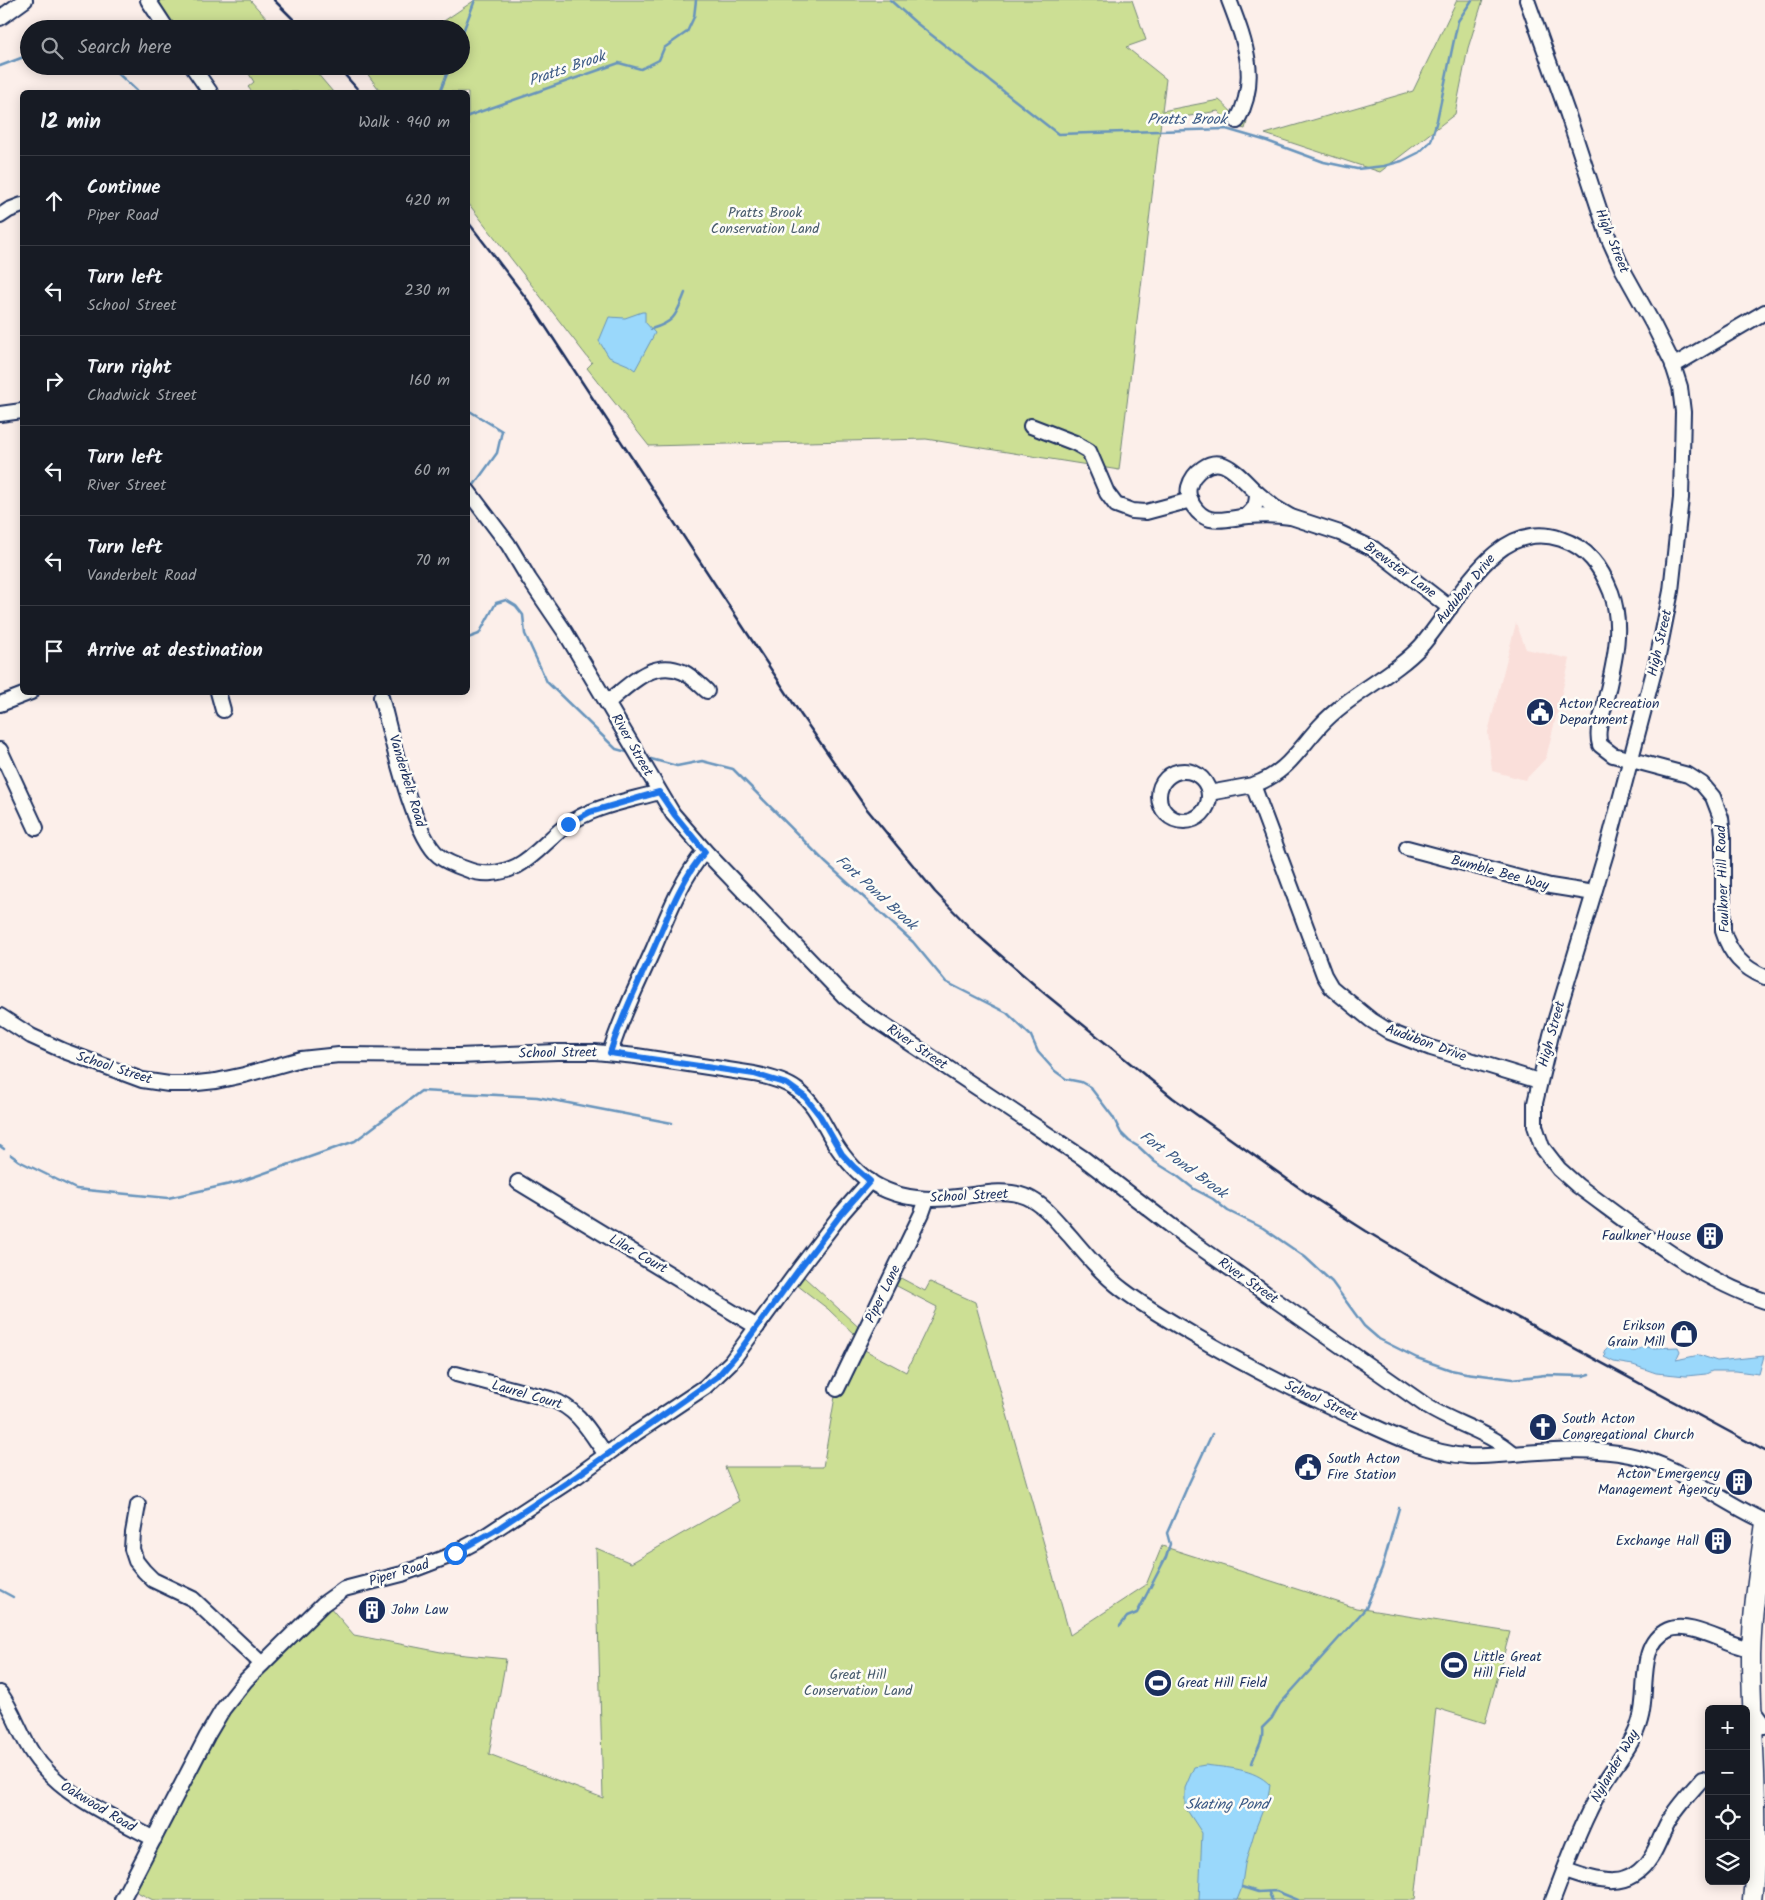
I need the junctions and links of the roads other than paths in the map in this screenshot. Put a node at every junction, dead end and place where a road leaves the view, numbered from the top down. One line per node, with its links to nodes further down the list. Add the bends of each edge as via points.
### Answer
1 (25, 0): 5 (street)
2 (148, 0): 6 (street)
3 (1229, 0): 9 (street, via 1243,38 1250,76 1249,91)
4 (1527, 0): 13 (street, High Street, via 1609,239)
5 (0, 18)
6 (161, 20)
7 (198, 75): 8 (street)
8 (209, 90)
9 (1237, 121)
10 (20, 206): 11 (street)
11 (0, 216)
12 (1765, 312): 13 (street)
13 (1673, 366): 31 (street, High Street, via 1684,412 1681,498 1672,592)
14 (20, 411): 15 (street)
15 (0, 414)
16 (1031, 426): 19 (street, via 1089,451 1107,494 1116,505 1146,512)
17 (1257, 493): 19 (street, Brewster Lane, via 1225,465 1211,464 1194,477 1189,487); 20 (street, via 1254,510); 21 (street, Brewster Lane)
18 (470, 494): 27 (street, River Street, via 508,544)
19 (1190, 500): 20 (street, Brewster Lane, via 1202,516 1211,520)
20 (1246, 516): 21 (street, Brewster Lane)
21 (1291, 517): 22 (street, Brewster Lane, via 1340,533 1374,549)
22 (1450, 608): 31 (street, Audubon Drive, via 1492,554 1514,541 1551,537 1584,551 1602,573 1611,593 1617,623 1616,647 1598,739 1608,752); 32 (street, Audubon Drive, via 1414,652 1329,717 1277,774)
23 (707, 692): 27 (street, via 684,672 658,667)
24 (23, 695): 28 (street)
25 (219, 695): 29 (street)
26 (381, 697): 33 (street, Vanderbelt Road, via 420,829 438,856 472,872 493,873 519,865 581,816)
27 (607, 702): 33 (street, River Street)
28 (0, 704)
29 (223, 710)
30 (0, 750): 35 (street)
31 (1630, 759): 38 (street, High Street); 39 (street, Faulkner Hill Road, via 1688,775 1713,796 1723,835 1723,931 1733,954 1743,965)
32 (1253, 785): 34 (street, Audubon Drive); 42 (street, Audubon Drive, via 1331,987 1376,1023 1399,1036)
33 (659, 792): 37 (street, River Street)
34 (1209, 793)
35 (36, 828)
36 (1407, 848): 38 (street, Bumble Bee Way, via 1550,886)
37 (705, 852): 41 (street, via 688,876 663,928); 50 (street, River Street, via 854,1004 1083,1158 1191,1241 1428,1407 1494,1440)
38 (1594, 892): 42 (street, High Street)
39 (1765, 978)
40 (0, 1016): 41 (street, School Street, via 31,1036 64,1051 142,1080 169,1084 224,1080 328,1055)
41 (610, 1053): 43 (street, School Street, via 754,1074 787,1084 805,1097 842,1154)
42 (1539, 1081): 46 (street, High Street, via 1535,1103 1537,1136 1549,1158 1568,1178 1705,1275)
43 (870, 1181): 45 (street, School Street, via 894,1193); 47 (street, Piper Road, via 842,1213)
44 (518, 1182): 47 (street, Lilac Court)
45 (927, 1199): 49 (street, Piper Lane); 50 (street, School Street, via 1001,1192 1027,1197 1045,1210 1122,1290 1255,1369 1322,1403 1429,1448 1468,1456)
46 (1765, 1301)
47 (757, 1327): 51 (street, Piper Road, via 717,1377)
48 (456, 1374): 51 (street, Laurel Court, via 565,1405 581,1419)
49 (837, 1389)
50 (1514, 1454): 53 (street, School Street, via 1597,1451 1640,1458 1671,1469)
51 (606, 1455): 56 (street, Piper Road, via 468,1547 410,1571 336,1594)
52 (138, 1505): 56 (street, via 132,1548 144,1572 153,1580 193,1599)
53 (1765, 1522): 54 (main road)
54 (1763, 1554): 55 (main road, via 1754,1602)
55 (1752, 1649): 58 (main road); 62 (street, Nylander Way, via 1686,1628 1671,1629 1657,1638 1649,1650 1639,1724 1592,1806)
56 (262, 1664): 61 (street, Piper Road, via 215,1722)
57 (0, 1693): 61 (street, Oakwood Road, via 44,1770 69,1791)
58 (1753, 1711): 59 (street); 65 (main road, via 1756,1840)
59 (1765, 1727)
60 (1702, 1779): 62 (street, via 1672,1816 1652,1855 1636,1872 1625,1879 1606,1882)
61 (154, 1839): 63 (street, Piper Road)
62 (1565, 1870): 64 (street, Nylander Way)
63 (122, 1900)
64 (1553, 1900)
65 (1752, 1900)

